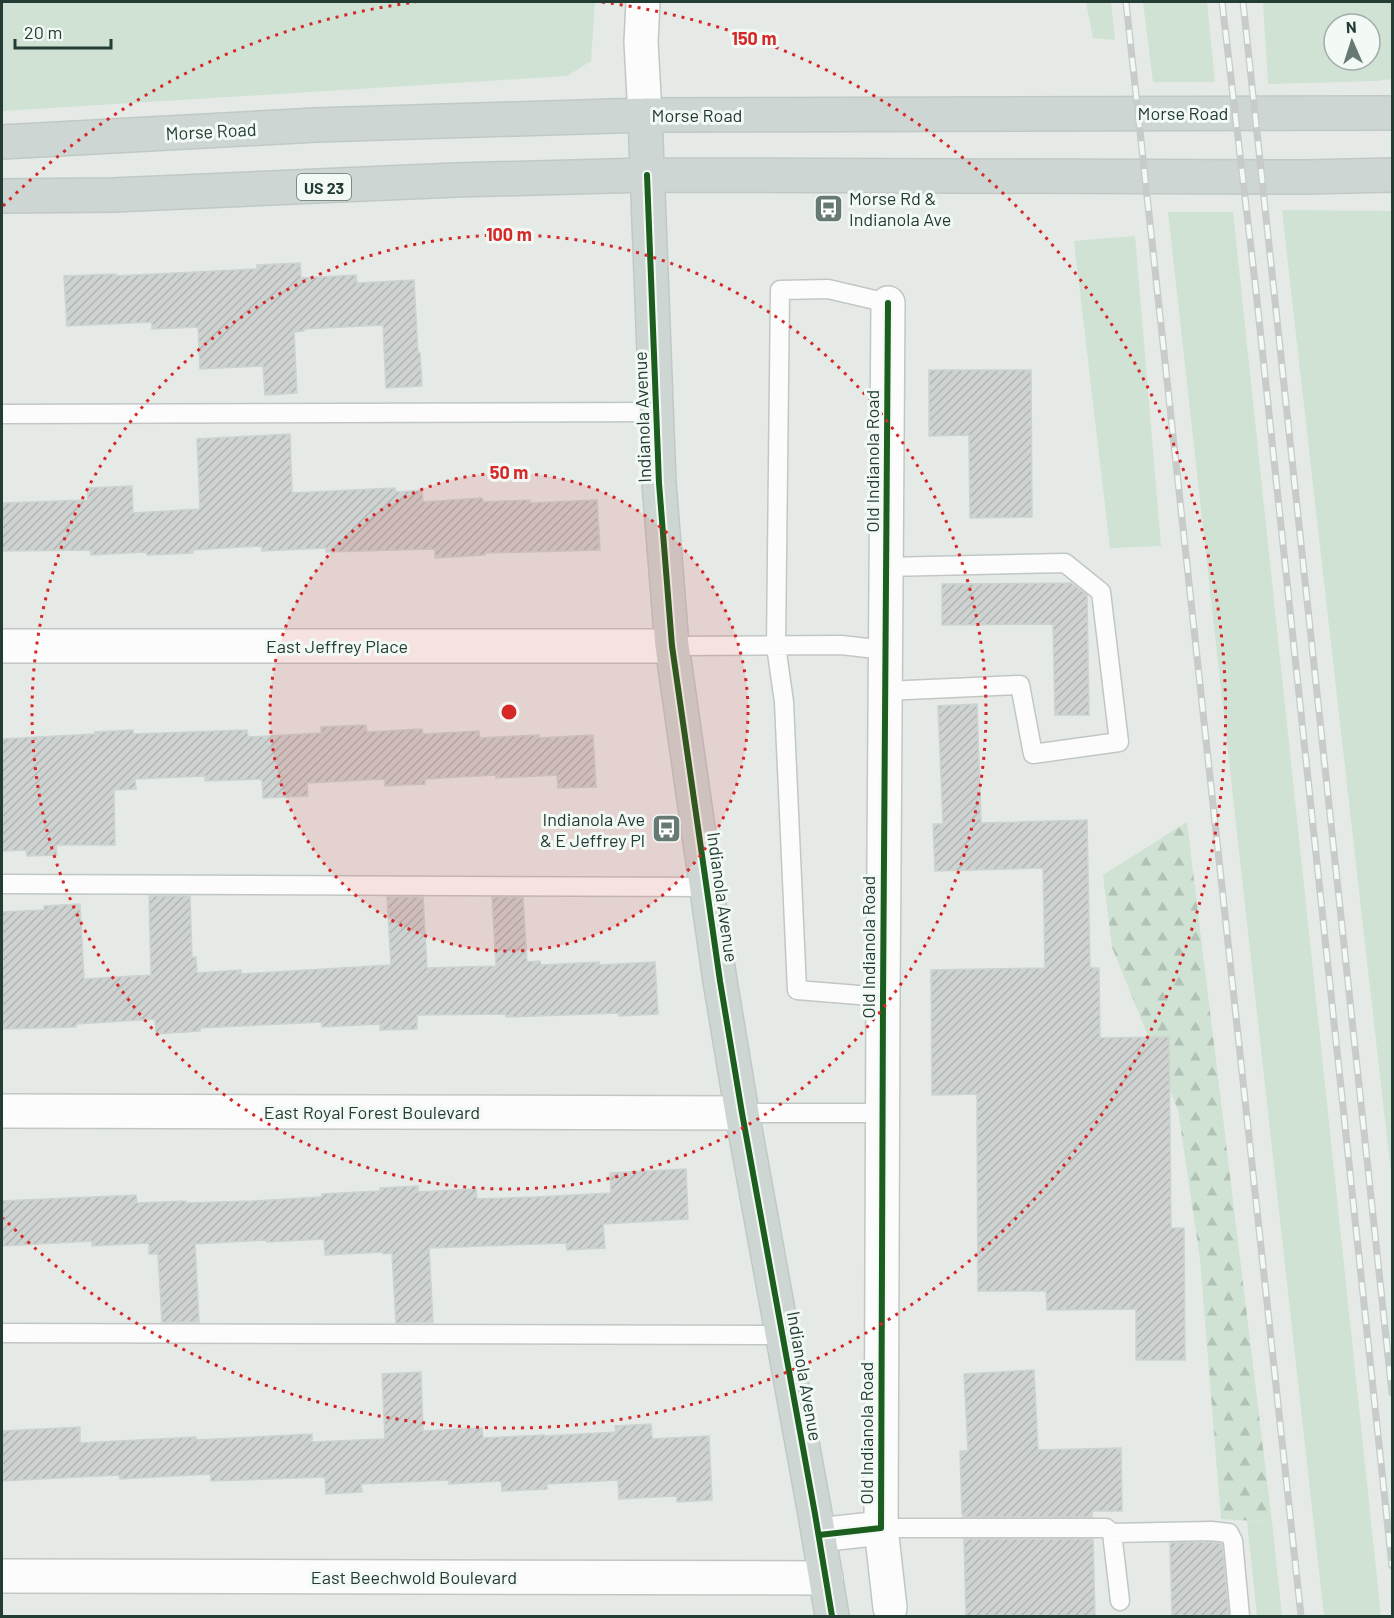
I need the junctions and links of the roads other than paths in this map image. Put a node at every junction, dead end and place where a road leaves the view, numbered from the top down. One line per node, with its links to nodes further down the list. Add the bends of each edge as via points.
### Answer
1 (643, 2): 3 (street, Indianola Avenue)
2 (1392, 112): 3 (main road, Morse Road)
3 (645, 115): 4 (main road, Morse Road, via 316,125); 5 (main road, Indianola Avenue)
4 (2, 142)
5 (647, 175): 6 (main road); 7 (main road, US 23); 9 (main road, Indianola Avenue)
6 (1392, 175)
7 (2, 196)
8 (888, 303): 11 (street, Old Indianola Road); 14 (lane, via 828,289 780,290)
9 (656, 412): 10 (lane); 13 (main road, Indianola Avenue)
10 (2, 414)
11 (886, 567): 15 (street, Old Indianola Road); 16 (lane, via 1065,563 1101,592 1119,742 1033,754 1020,685)
12 (2, 646): 13 (street, East Jeffrey Place)
13 (672, 646): 14 (lane); 18 (main road, Indianola Avenue)
14 (776, 646): 15 (lane, via 841,645); 19 (lane, via 784,702 797,990)
15 (885, 650): 16 (street, Old Indianola Road)
16 (885, 691): 19 (street, Old Indianola Road)
17 (2, 884): 18 (lane)
18 (707, 886): 21 (main road, Indianola Avenue)
19 (883, 997): 22 (street, Old Indianola Road)
20 (2, 1111): 21 (street, East Royal Forest Boulevard)
21 (742, 1113): 22 (lane); 24 (main road, Indianola Avenue)
22 (882, 1113): 25 (street, Old Indianola Road)
23 (2, 1333): 24 (lane)
24 (782, 1335): 27 (main road, Indianola Avenue)
25 (881, 1528): 26 (lane, via 1106,1528); 27 (street, Old Indianola Road); 31 (street, Old Indianola Road)
26 (1112, 1533): 30 (lane); 33 (lane, via 1229,1533)
27 (819, 1535): 29 (main road, Indianola Avenue)
28 (2, 1576): 29 (street, East Beechwold Boulevard)
29 (826, 1578): 32 (main road, Indianola Avenue)
30 (1120, 1601)
31 (890, 1612)
32 (832, 1617)
33 (1240, 1617)

